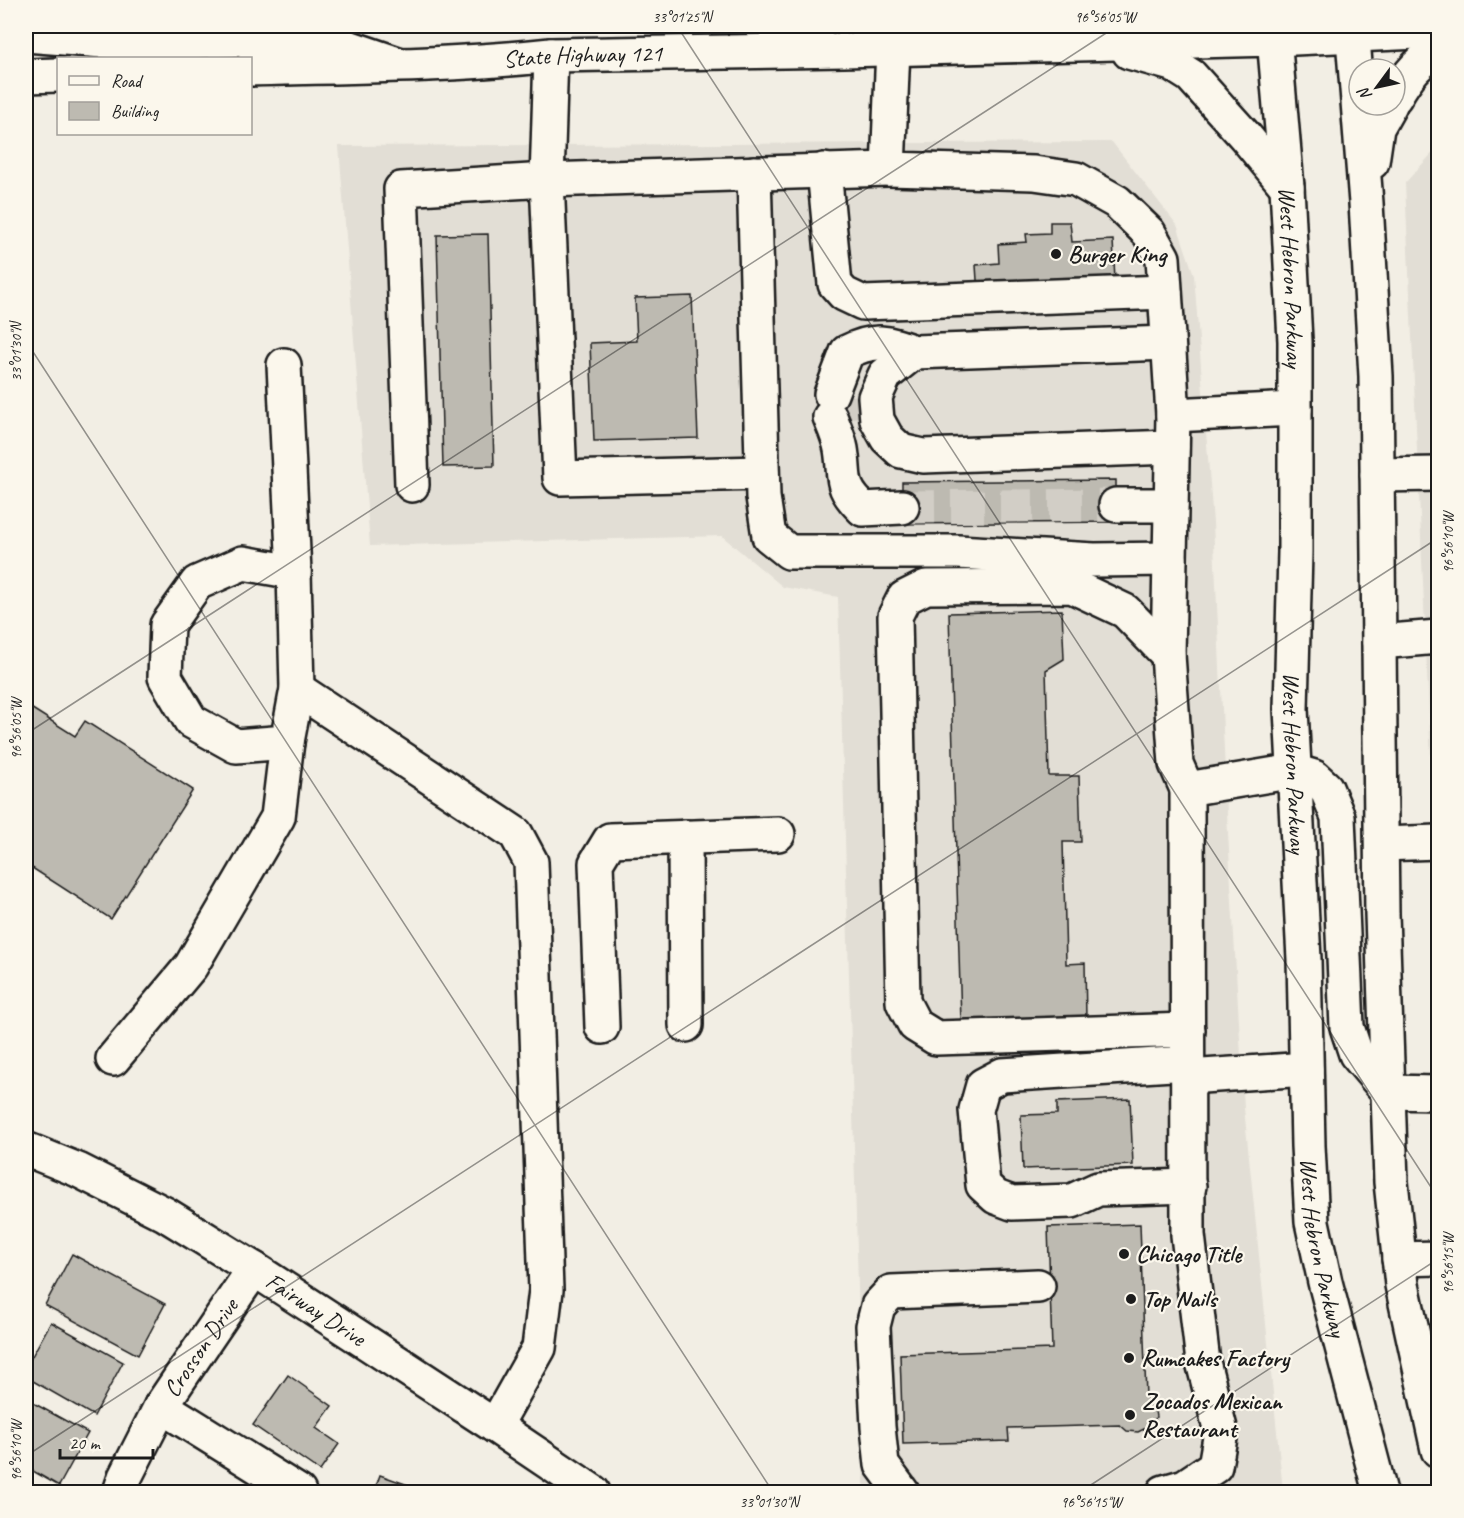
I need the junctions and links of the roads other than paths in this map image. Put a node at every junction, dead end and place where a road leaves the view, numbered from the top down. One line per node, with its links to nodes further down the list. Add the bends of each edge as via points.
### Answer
1 (1352, 31): 2 (main road, State Highway 121); 3 (main road, State Highway 121); 20 (main road)
2 (1438, 31)
3 (1274, 32): 4 (main road, State Highway 121); 19 (main road, West Hebron Parkway)
4 (1110, 34): 6 (main road, State Highway 121); 19 (main road, via 1133,54 1172,64 1191,76)
5 (26, 35): 9 (main road, via 141,44 316,36)
6 (892, 48): 8 (main road, State Highway 121); 15 (main road)
7 (1438, 51): 13 (main road, via 1428,55)
8 (550, 55): 9 (main road, State Highway 121); 18 (main road)
9 (398, 64): 10 (main road, State Highway 121)
10 (252, 69)
11 (57, 75): 12 (main road)
12 (26, 76)
13 (1407, 79)
14 (1383, 117): 20 (main road, via 1377,128)
15 (888, 169): 16 (main road); 21 (main road, via 1034,173 1076,179 1117,202 1149,233 1163,258)
16 (824, 171): 17 (main road); 21 (main road, via 835,284 844,294 863,303)
17 (754, 173): 18 (main road); 27 (main road)
18 (547, 180): 27 (main road, via 560,478); 30 (main road, via 401,189)
19 (1287, 187): 25 (main road, West Hebron Parkway)
20 (1366, 203): 29 (main road, via 1376,376)
21 (1165, 292): 22 (main road)
22 (1168, 343): 23 (main road); 26 (main road)
23 (914, 352): 26 (main road, via 885,375 874,397 877,420 887,438 901,451 923,456); 33 (main road, via 888,343 862,345 847,352 840,408 843,481 851,497 863,509)
24 (284, 365): 35 (main road)
25 (1295, 409): 26 (main road); 41 (main road, West Hebron Parkway, via 1291,708)
26 (1173, 431): 32 (main road)
27 (762, 473): 34 (main road, via 769,536 789,552 958,552 1094,560)
28 (1438, 474): 29 (main road)
29 (1377, 476): 37 (main road)
30 (412, 485)
31 (1116, 505): 32 (main road)
32 (1171, 505): 34 (main road)
33 (902, 507)
34 (1170, 559): 38 (main road)
35 (294, 572): 39 (main road); 40 (main road, via 243,563 197,583 167,625 165,676 191,721 236,746)
36 (1438, 637): 37 (main road)
37 (1379, 642): 46 (main road)
38 (1168, 655): 42 (main road, via 1176,764); 49 (main road, via 1125,611 1072,586 926,587 904,598 895,616 903,1002 915,1025 936,1038)
39 (297, 689): 40 (main road); 62 (main road, via 516,834 531,862 546,1290 539,1348)
40 (287, 742): 50 (main road, via 278,818 191,966)
41 (1294, 771): 42 (main road); 51 (main road, West Hebron Parkway); 53 (main road, via 1314,777 1326,788 1338,817 1347,1027 1356,1054)
42 (1187, 789): 49 (main road)
43 (778, 834): 44 (main road)
44 (685, 837): 47 (main road); 48 (main road, via 610,840 596,863)
45 (1438, 842): 46 (main road)
46 (1382, 844): 53 (main road)
47 (686, 1025)
48 (602, 1027)
49 (1188, 1030): 52 (main road)
50 (113, 1059)
51 (1306, 1069): 52 (main road); 69 (main road, West Hebron Parkway, via 1312,1222)
52 (1188, 1070): 56 (main road); 56 (main road, via 1002,1075 983,1085 976,1110 983,1185 996,1197 1012,1203 1072,1201 1098,1189)
53 (1388, 1092): 54 (main road); 57 (main road)
54 (1438, 1093)
55 (26, 1149): 59 (main road, Fairway Drive, via 78,1170 165,1214)
56 (1188, 1186): 68 (main road, via 1188,1235 1203,1362 1221,1432 1215,1466 1185,1486)
57 (1399, 1258): 58 (main road); 63 (main road)
58 (1438, 1258)
59 (254, 1269): 61 (main road, Crosson Drive); 62 (main road, Fairway Drive)
60 (1038, 1286): 67 (main road, via 891,1292 878,1306 873,1326 882,1465)
61 (161, 1406): 64 (main road, Crosson Drive); 65 (main road)
62 (495, 1426): 66 (main road, Fairway Drive)
63 (1438, 1450)
64 (120, 1492)
65 (299, 1492)
66 (593, 1492)
67 (903, 1492)
68 (1164, 1492)
69 (1380, 1492)

